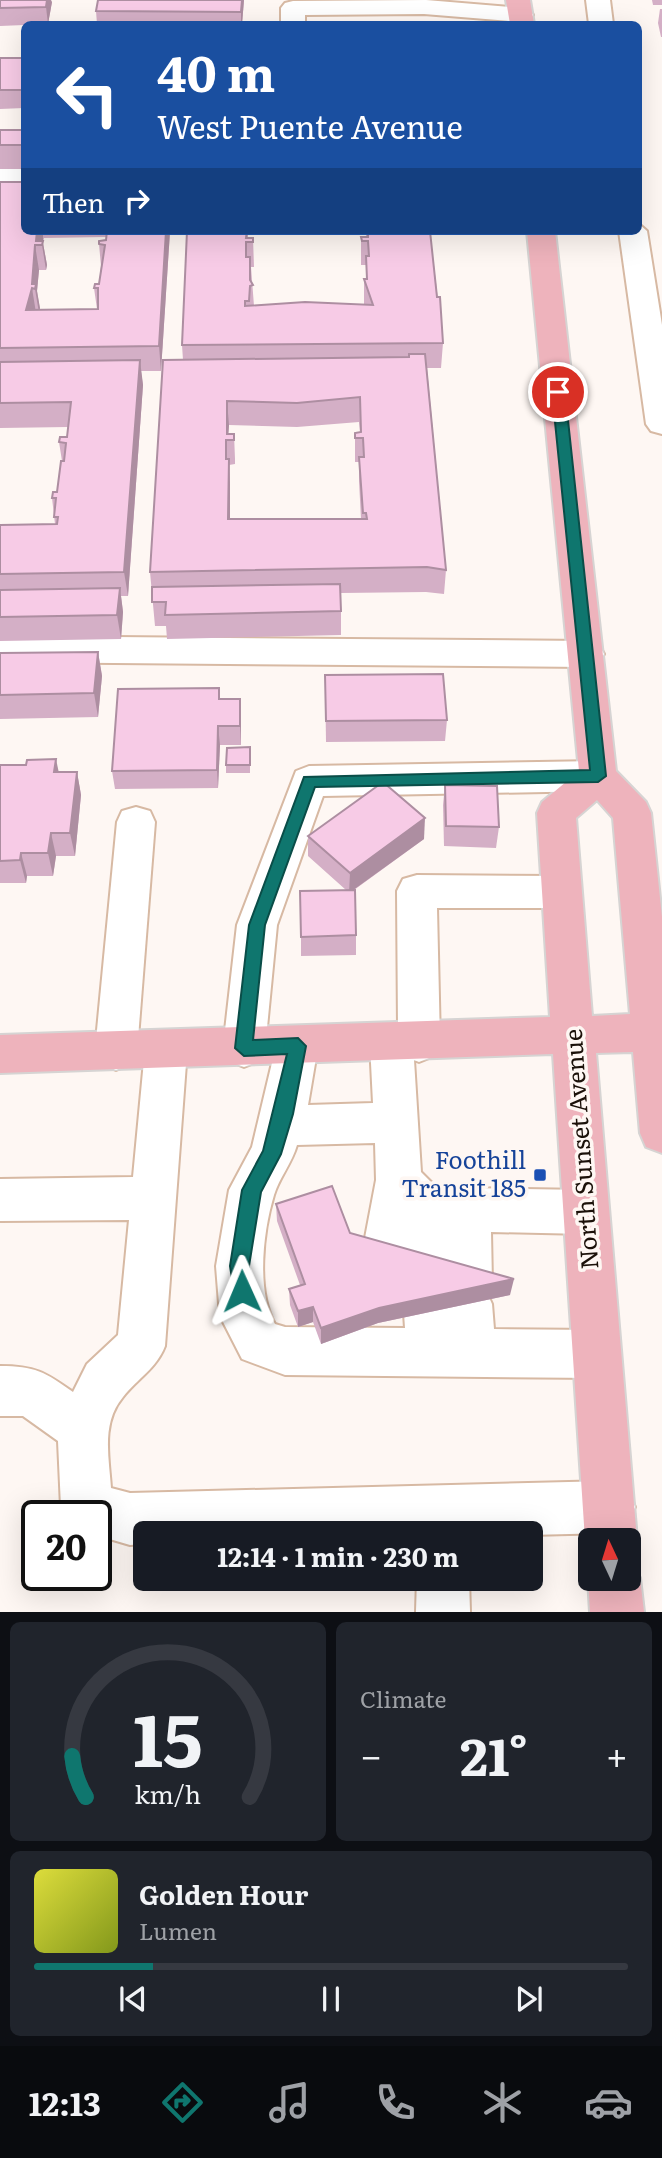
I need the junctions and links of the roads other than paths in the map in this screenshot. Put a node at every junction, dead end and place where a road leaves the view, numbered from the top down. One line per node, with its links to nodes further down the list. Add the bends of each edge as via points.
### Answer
1 (598, 0): 4 (street)
2 (520, 13): 3 (street, via 293,8)
3 (293, 21)
4 (601, 21)
5 (0, 177): 6 (street)
6 (21, 177)
7 (541, 235): 11 (main road)
8 (634, 235): 9 (street)
9 (662, 424)
10 (0, 649): 11 (street)
11 (586, 654): 12 (main road)
12 (598, 776): 14 (main road, North Sunset Avenue, via 556,813); 15 (main road, via 632,813); 19 (street, via 309,781 257,925)
13 (136, 822): 21 (street)
14 (561, 892): 16 (main road, North Sunset Avenue); 17 (street, via 417,891)
15 (656, 1033): 16 (main road); 25 (main road)
16 (574, 1036): 17 (main road); 29 (main road, North Sunset Avenue)
17 (405, 1043): 18 (main road); 23 (street)
18 (298, 1046): 19 (main road); 24 (street)
19 (244, 1048): 20 (main road)
20 (166, 1049): 21 (main road); 26 (street)
21 (116, 1051): 22 (main road)
22 (0, 1055)
23 (394, 1122): 24 (street); 27 (street)
24 (280, 1126): 30 (street, via 272,1154 252,1190 239,1266 244,1316 259,1342 285,1351)
25 (662, 1133)
26 (153, 1198): 28 (street); 33 (street, via 141,1346 104,1381)
27 (433, 1198): 29 (street); 30 (street); 30 (street)
28 (0, 1200)
29 (586, 1212): 31 (main road, North Sunset Avenue)
30 (428, 1312): 31 (street)
31 (597, 1354): 36 (main road, North Sunset Avenue)
32 (0, 1391): 33 (street, via 30,1391)
33 (82, 1428): 34 (street, via 87,1507 130,1519)
34 (286, 1521)
35 (543, 1523): 36 (street)
36 (610, 1523)
37 (443, 1591): 39 (street)
38 (615, 1591): 40 (main road)
39 (443, 1612)
40 (617, 1612)

